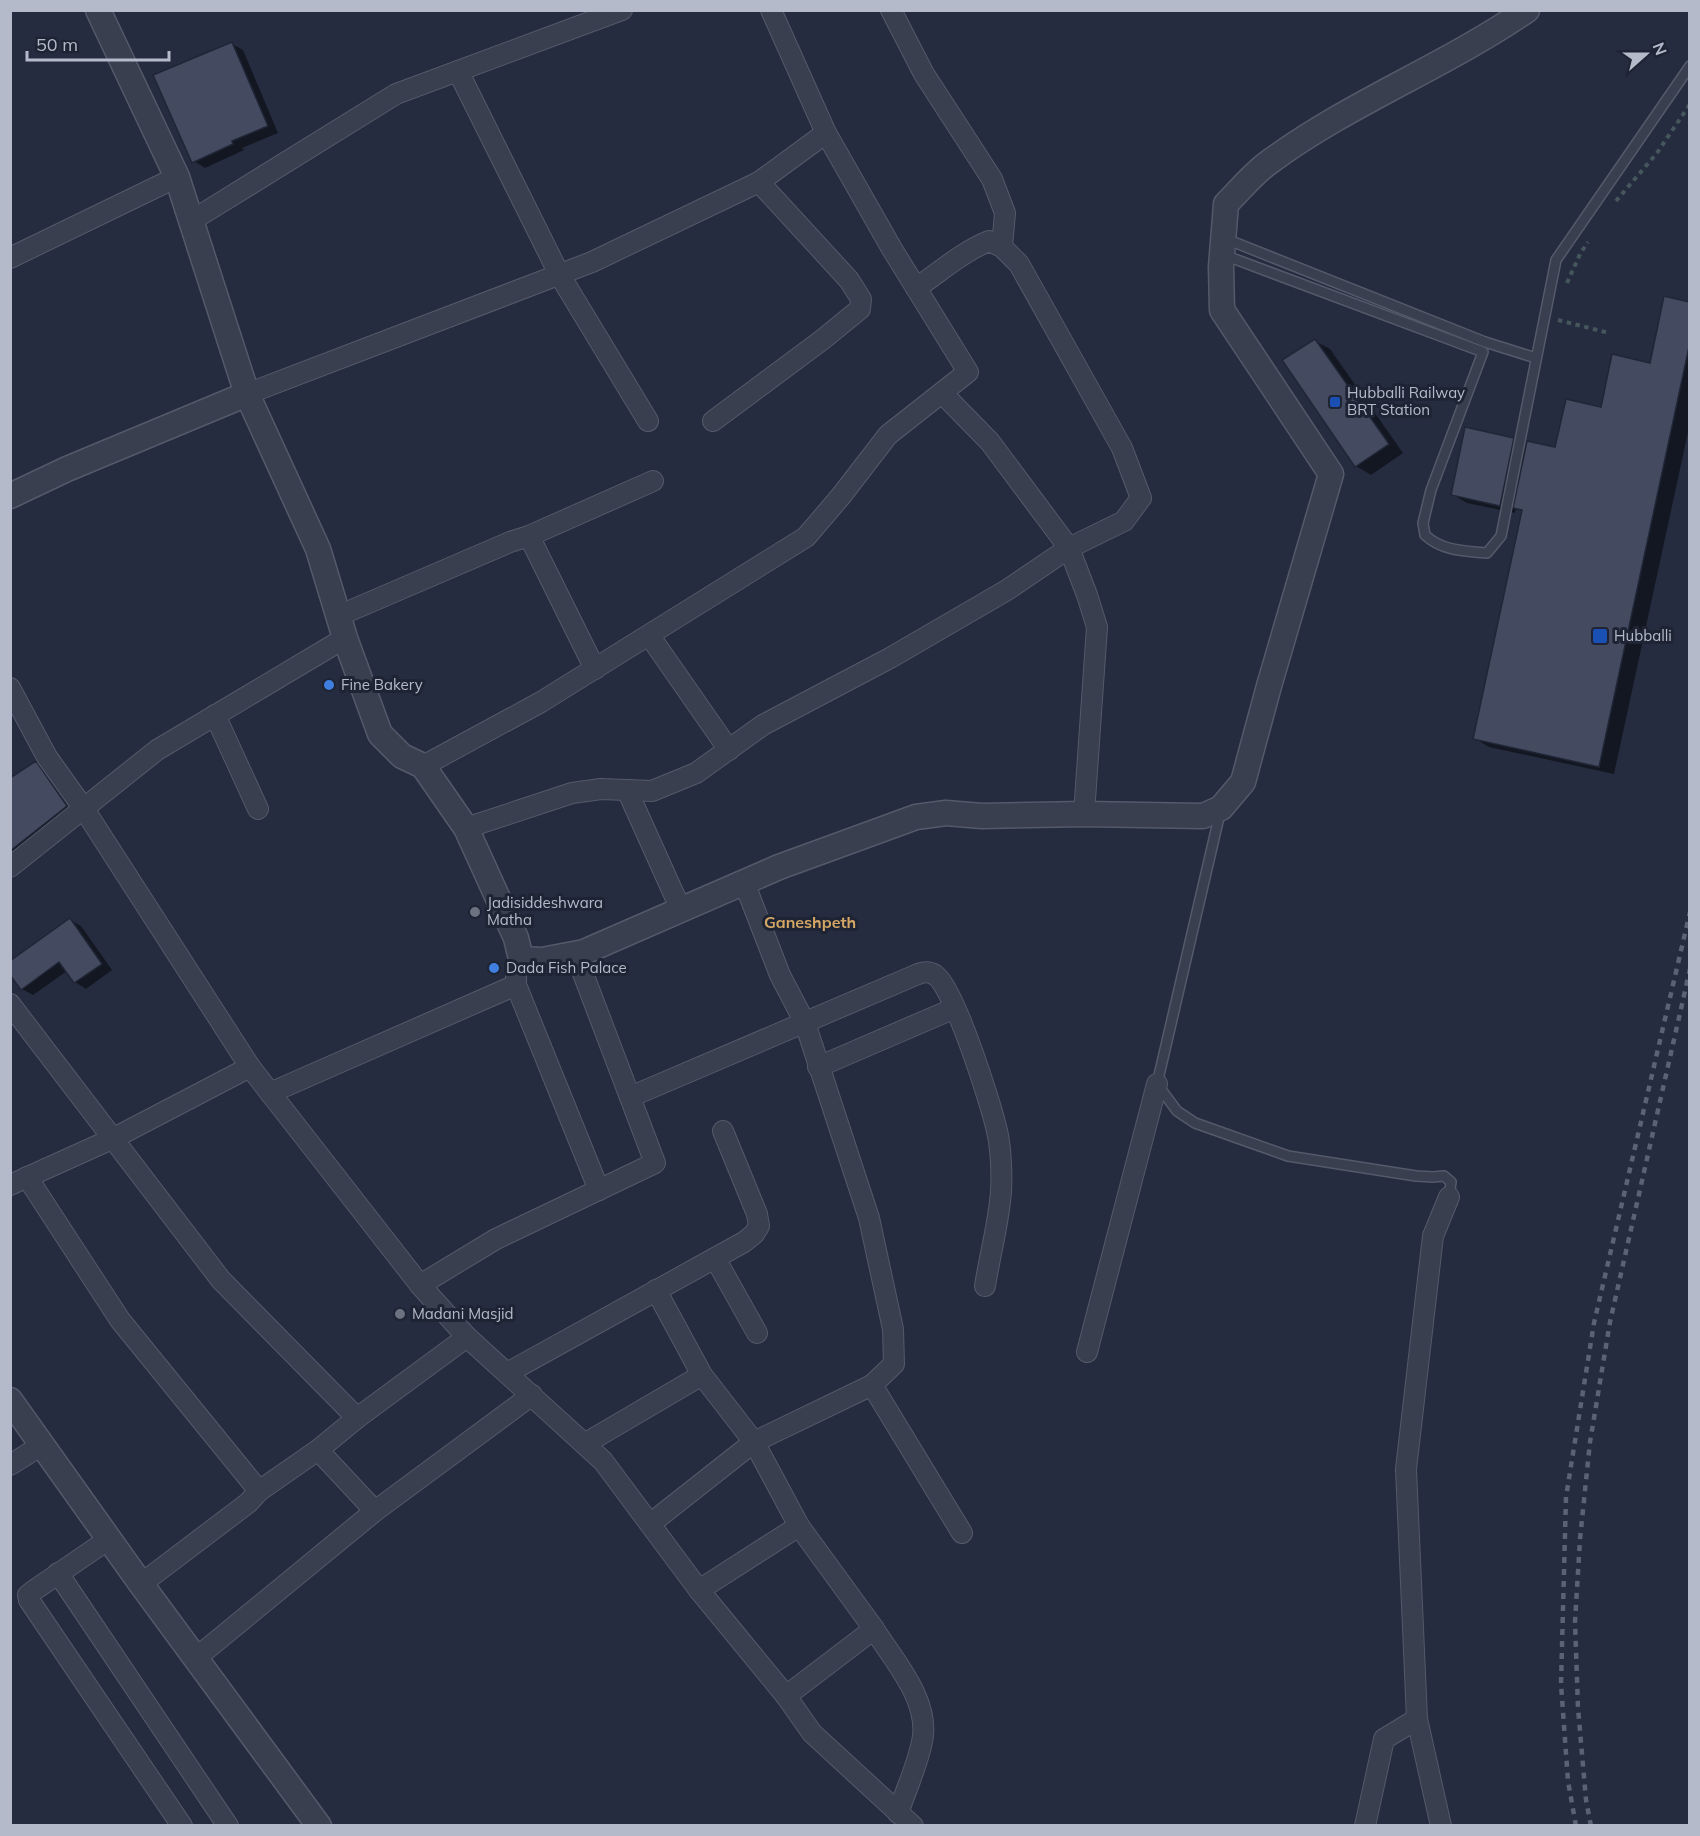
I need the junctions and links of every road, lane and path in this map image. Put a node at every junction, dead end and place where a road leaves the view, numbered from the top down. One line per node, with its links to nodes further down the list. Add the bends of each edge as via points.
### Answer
1 (98, 10): 10 (street)
2 (621, 10): 7 (street)
3 (771, 10): 9 (street)
4 (891, 10): 16 (street, via 924,74 992,179 1005,213)
5 (1527, 10): 15 (street, via 1489,36 1347,112 1267,164 1226,204)
6 (1689, 66): 25 (lane, via 1556,260)
7 (458, 71): 13 (street, via 396,94); 18 (street)
8 (1689, 104): 12 (path, via 1657,153)
9 (826, 133): 11 (street); 20 (street)
10 (177, 177): 13 (street); 17 (street)
11 (759, 182): 18 (street); 29 (street, via 849,280 861,299 860,309)
12 (1611, 206)
13 (191, 221): 27 (street)
14 (1592, 235): 19 (path)
15 (1223, 246): 25 (lane); 25 (lane, via 1483,352 1423,523 1425,535 1435,544 1487,553 1501,536); 42 (street, via 1222,310 1331,474 1243,782)
16 (1002, 247): 20 (street, via 988,241 969,249); 33 (street, via 1019,264 1122,448 1141,498 1124,521)
17 (10, 258)
18 (559, 274): 27 (street); 28 (street)
19 (1565, 287)
20 (916, 288): 26 (street, via 968,372)
21 (1560, 309): 22 (path)
22 (1558, 320): 23 (path); 24 (path)
23 (1556, 331)
24 (1609, 333)
25 (1536, 358)
26 (942, 393): 33 (street, via 990,442); 35 (street, via 888,435 806,537)
27 (247, 394): 31 (street); 34 (street, via 318,549)
28 (648, 421)
29 (713, 421)
30 (653, 481): 32 (street)
31 (10, 496)
32 (529, 536): 34 (street); 36 (street)
33 (1069, 548): 39 (street, via 1007,590 763,725); 45 (street, via 1097,627)
34 (342, 627): 38 (street); 40 (street, via 380,734 402,756)
35 (649, 635): 36 (street); 39 (street)
36 (595, 669): 40 (street)
37 (10, 688): 43 (street, via 47,757)
38 (215, 715): 43 (street, via 158,750); 44 (street)
39 (729, 750): 41 (street, via 696,773 652,790)
40 (423, 766): 46 (street)
41 (627, 790): 46 (street, via 572,793); 49 (street)
42 (1221, 808): 45 (street, via 1203,816); 58 (lane)
43 (84, 809): 47 (street); 56 (street)
44 (258, 809)
45 (1084, 814): 48 (street, via 946,813 916,817)
46 (466, 828): 51 (street, via 516,938)
47 (10, 867)
48 (744, 882): 49 (street); 55 (street, via 780,975)
49 (681, 910): 50 (street)
50 (576, 955): 51 (street); 60 (street)
51 (521, 959): 52 (street)
52 (516, 985): 59 (street); 64 (street)
53 (10, 1004): 62 (street)
54 (955, 1008): 55 (street, via 937,975 927,972); 57 (street); 68 (street, via 998,1134 1001,1190)
55 (805, 1023): 57 (street); 60 (street)
56 (250, 1067): 59 (street); 62 (street)
57 (818, 1067): 75 (street, via 869,1218 893,1329 894,1364)
58 (1157, 1084): 65 (lane, via 1177,1111 1195,1123 1288,1156 1416,1176 1444,1176 1451,1182); 72 (street)
59 (270, 1093): 67 (street)
60 (630, 1097): 64 (street, via 655,1163)
61 (723, 1131): 66 (street, via 759,1226 744,1242)
62 (114, 1138): 63 (street); 78 (street, via 221,1280)
63 (19, 1181): 84 (street, via 120,1320)
64 (599, 1190): 67 (street, via 496,1239)
65 (1449, 1197): 96 (street, via 1433,1236 1406,1469)
66 (715, 1258): 69 (street); 70 (street)
67 (420, 1285): 71 (street)
68 (985, 1286)
69 (656, 1290): 73 (street); 74 (street)
70 (757, 1333)
71 (467, 1336): 73 (street); 78 (street)
72 (1087, 1352)
73 (507, 1373): 76 (street)
74 (702, 1375): 79 (street); 80 (street)
75 (872, 1385): 79 (street); 88 (street)
76 (532, 1395): 80 (street); 85 (street)
77 (10, 1400): 81 (street)
78 (357, 1418): 82 (street)
79 (754, 1442): 86 (street); 87 (street)
80 (585, 1443): 86 (street)
81 (42, 1445): 83 (street); 89 (street)
82 (318, 1450): 84 (street); 85 (street)
83 (10, 1465)
84 (259, 1491): 91 (street)
85 (375, 1511): 94 (street)
86 (650, 1524): 92 (street)
87 (799, 1526): 92 (street); 93 (street)
88 (962, 1533)
89 (109, 1539): 90 (street); 91 (street)
90 (58, 1573): 99 (street, via 28,1595 29,1600); 100 (street)
91 (141, 1584): 94 (street)
92 (699, 1590): 95 (street)
93 (874, 1629): 95 (street); 97 (street, via 909,1684 921,1716 923,1740)
94 (196, 1658): 98 (street)
95 (786, 1696): 97 (street, via 812,1733)
96 (1418, 1719): 101 (street, via 1384,1739); 102 (street)
97 (905, 1819)
98 (316, 1824)
99 (182, 1826)
100 (228, 1826)
101 (1365, 1826)
102 (1441, 1826)

